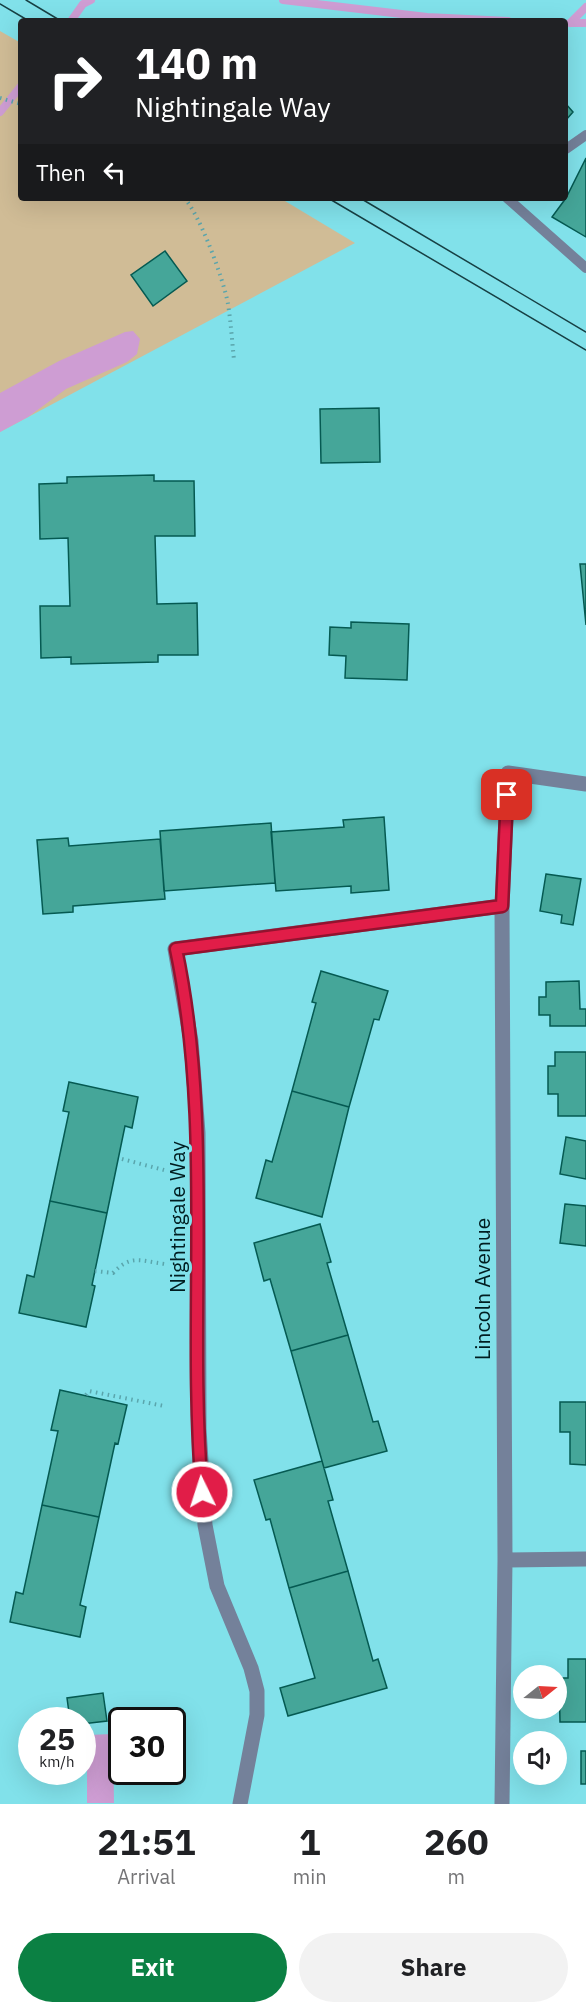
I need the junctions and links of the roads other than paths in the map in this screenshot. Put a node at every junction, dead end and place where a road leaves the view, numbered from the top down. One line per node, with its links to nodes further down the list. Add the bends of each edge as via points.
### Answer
1 (586, 135): 2 (lane)
2 (568, 148)
3 (510, 201): 4 (lane)
4 (586, 268)
5 (586, 784): 6 (street, Lincoln Avenue, via 508,773)
6 (502, 906): 7 (street, Lincoln Avenue); 9 (street, Nightingale Way, via 176,949 190,1031 198,1133 199,1429 205,1525 218,1586 257,1691 257,1715)
7 (505, 1560): 8 (street); 10 (street, Lincoln Avenue)
8 (586, 1560)
9 (240, 1804)
10 (502, 1804)

